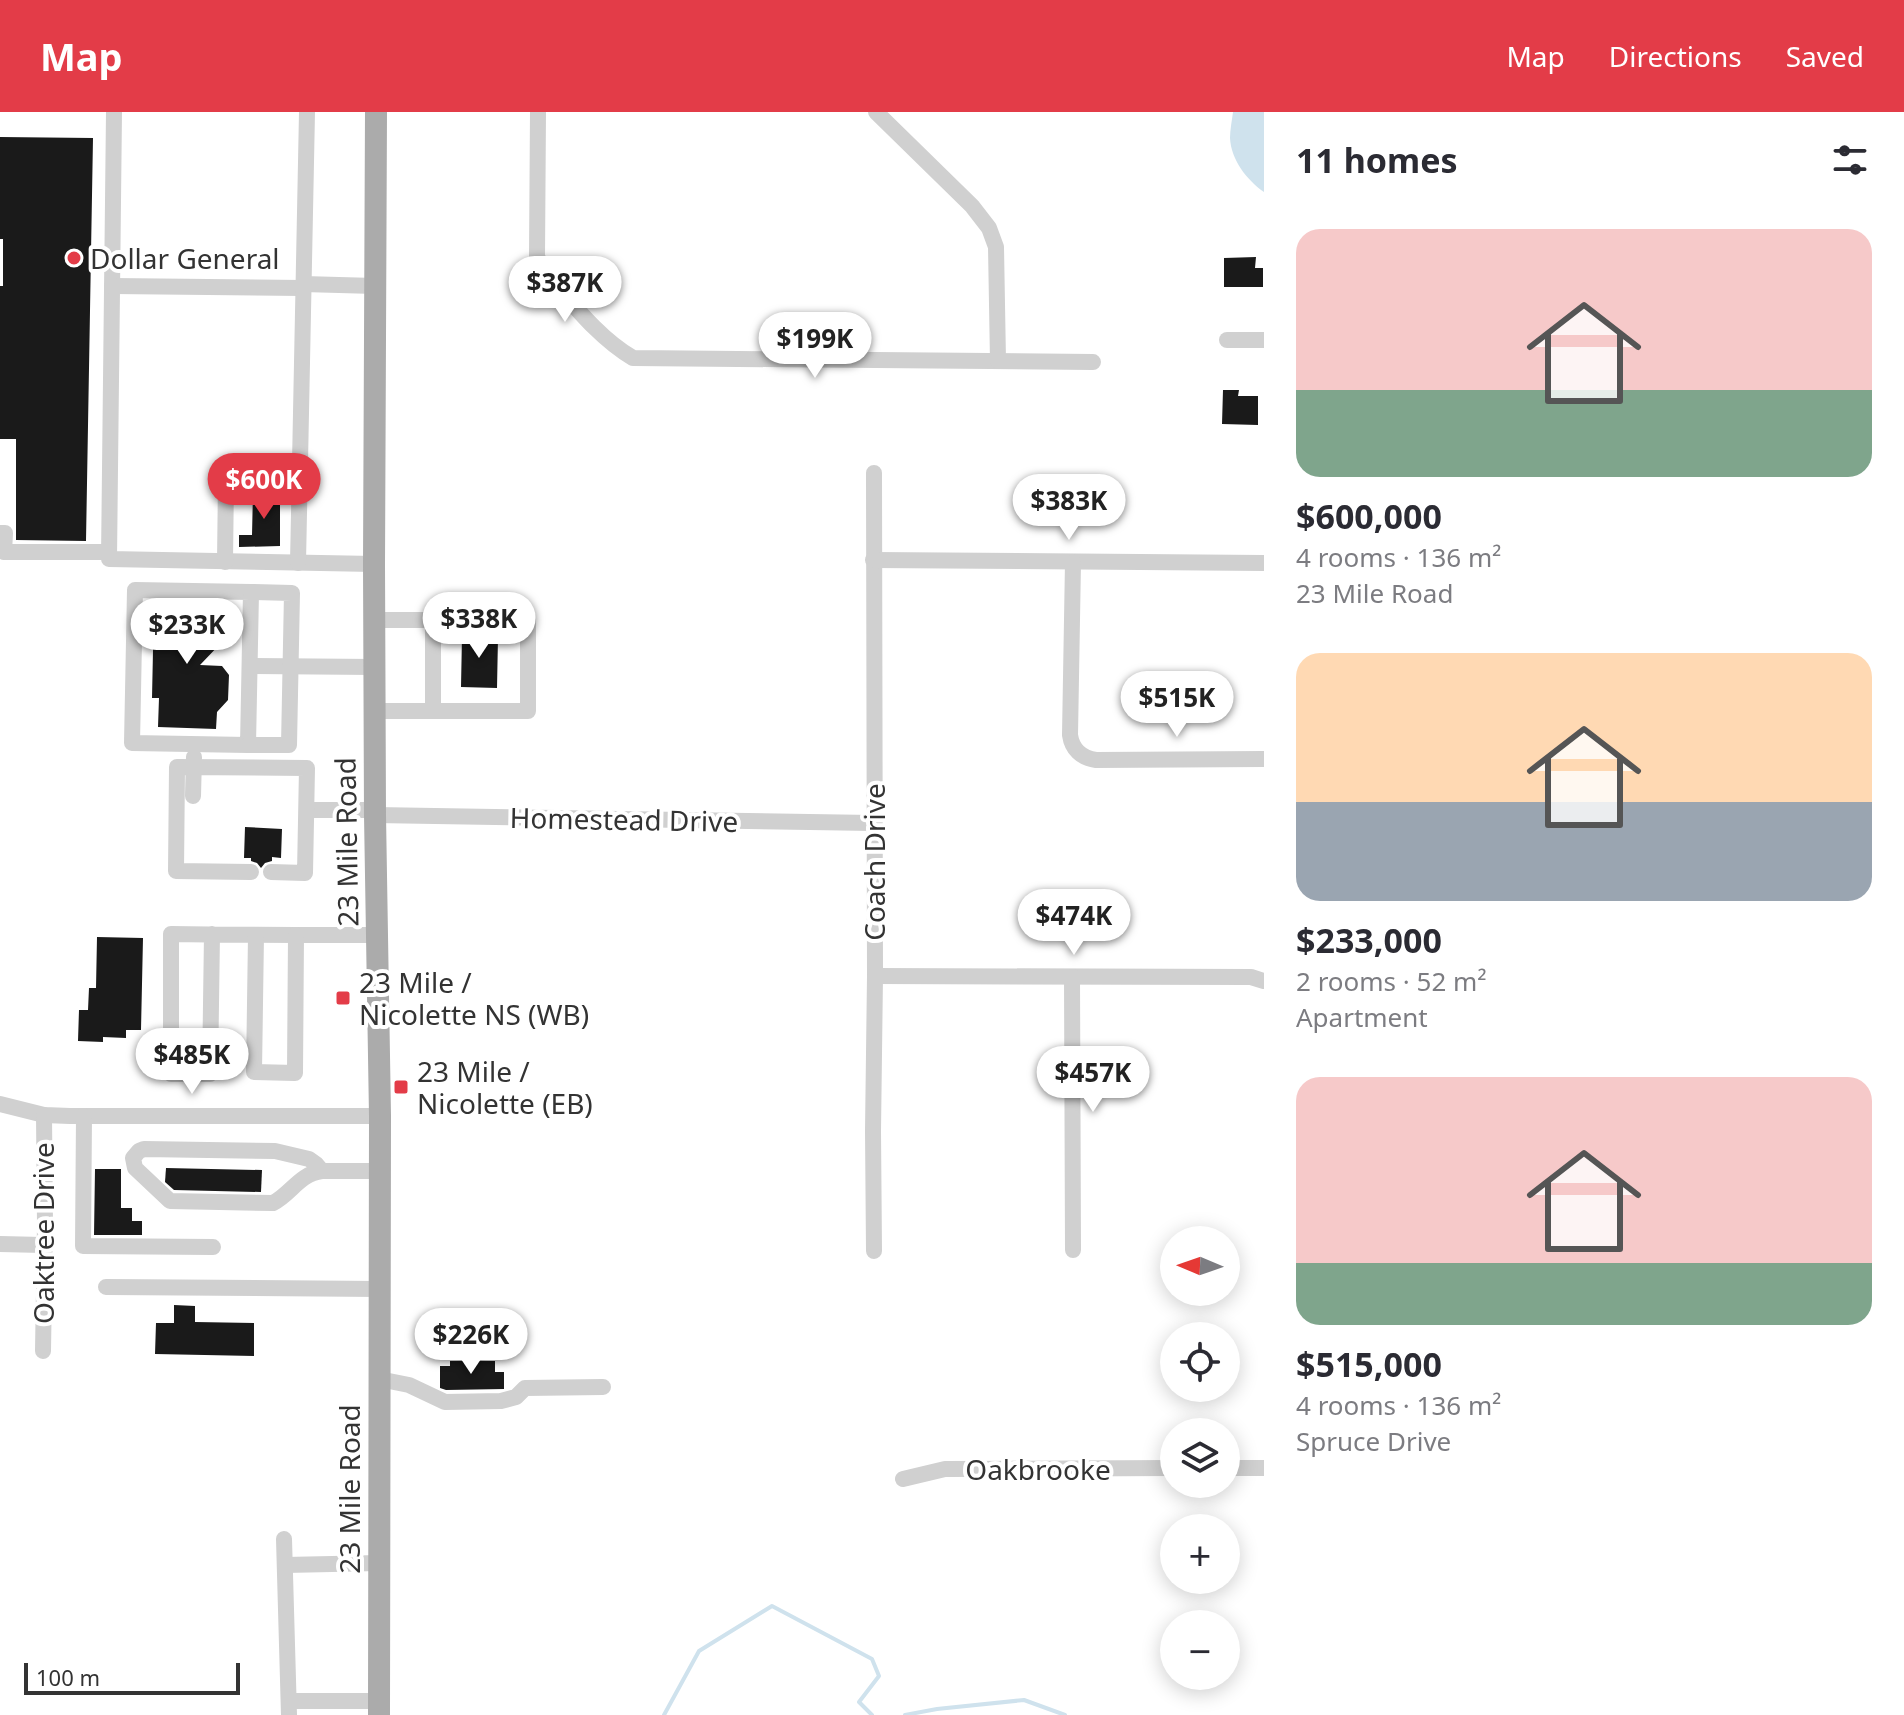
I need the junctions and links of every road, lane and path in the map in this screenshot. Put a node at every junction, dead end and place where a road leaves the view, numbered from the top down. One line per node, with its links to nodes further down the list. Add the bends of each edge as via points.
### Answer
1 (114, 112): 6 (street)
2 (307, 112): 7 (street)
3 (376, 112): 8 (main road, 23 Mile Road)
4 (538, 112): 11 (street, via 537,256 542,269 620,351 633,358)
5 (876, 112): 11 (street, via 989,228 996,247)
6 (112, 286): 7 (street); 16 (street)
7 (303, 286): 8 (street); 14 (street)
8 (375, 286): 23 (main road, 23 Mile Road)
9 (1227, 340): 10 (street)
10 (1264, 340)
11 (998, 361): 12 (street)
12 (1093, 362)
13 (874, 473): 17 (street, Coach Drive)
14 (299, 480): 19 (street, via 226,479); 21 (street)
15 (0, 533): 16 (street, via 5,533 4,552)
16 (109, 552): 18 (street, via 109,559)
17 (873, 560): 20 (street); 42 (street, Coach Drive)
18 (173, 561): 19 (street); 24 (street)
19 (225, 562): 21 (street)
20 (1073, 562): 22 (street); 37 (street, via 1070,735 1075,750 1096,760)
21 (298, 563): 23 (street)
22 (1264, 563)
23 (374, 564): 27 (main road, 23 Mile Road)
24 (172, 591): 25 (street); 35 (street, via 135,590 132,743)
25 (251, 592): 30 (street); 31 (street, via 292,593)
26 (487, 619): 34 (street, via 528,620 528,711)
27 (375, 620): 28 (street); 32 (main road, 23 Mile Road)
28 (433, 620): 29 (street); 34 (street)
29 (469, 620)
30 (250, 666): 31 (street); 36 (street)
31 (290, 666): 32 (street); 36 (street, via 289,745)
32 (375, 667): 33 (main road, 23 Mile Road)
33 (375, 711): 34 (street); 41 (main road, 23 Mile Road)
34 (433, 711)
35 (195, 744): 36 (street); 38 (street)
36 (248, 745)
37 (1264, 759)
38 (194, 767): 39 (street); 40 (street, via 307,768); 43 (street, via 177,767 176,871)
39 (193, 796)
40 (307, 810): 41 (street, Homestead Drive); 44 (street, via 305,873)
41 (375, 813): 42 (street, Homestead Drive); 48 (main road, 23 Mile Road)
42 (873, 823): 49 (street, Coach Drive)
43 (251, 872)
44 (271, 872)
45 (212, 934): 45 (street, via 171,934 171,1074 210,1074); 46 (street)
46 (256, 935): 47 (street); 47 (street, via 254,1072 295,1073)
47 (296, 935): 48 (street)
48 (377, 935): 55 (main road, 23 Mile Road)
49 (875, 976): 50 (street); 62 (street, Coach Drive)
50 (1072, 977): 51 (street); 61 (street)
51 (1264, 981)
52 (0, 1104): 53 (street)
53 (44, 1115): 54 (street); 59 (street, Oaktree Drive)
54 (84, 1116): 55 (street); 60 (street, via 83,1246)
55 (380, 1116): 57 (main road, 23 Mile Road)
56 (322, 1171): 56 (street, via 309,1159 275,1151 144,1149 133,1158 139,1173 170,1201 273,1203 308,1175); 57 (street)
57 (380, 1171): 64 (main road, 23 Mile Road)
58 (0, 1244): 59 (street)
59 (43, 1245): 65 (street, Oaktree Drive)
60 (213, 1247)
61 (1073, 1250)
62 (874, 1251)
63 (106, 1287): 64 (street)
64 (380, 1289): 66 (main road, 23 Mile Road)
65 (43, 1351)
66 (379, 1379): 67 (street, via 409,1385 445,1402 501,1401 525,1388); 73 (main road, 23 Mile Road)
67 (603, 1387)
68 (1160, 1468): 71 (street, Oakbrooke, via 945,1469)
69 (1240, 1468): 70 (street)
70 (1264, 1468)
71 (903, 1479)
72 (284, 1539): 74 (street)
73 (379, 1563): 74 (street); 76 (main road, 23 Mile Road)
74 (285, 1565): 75 (street)
75 (289, 1708): 76 (street)
76 (379, 1708)

